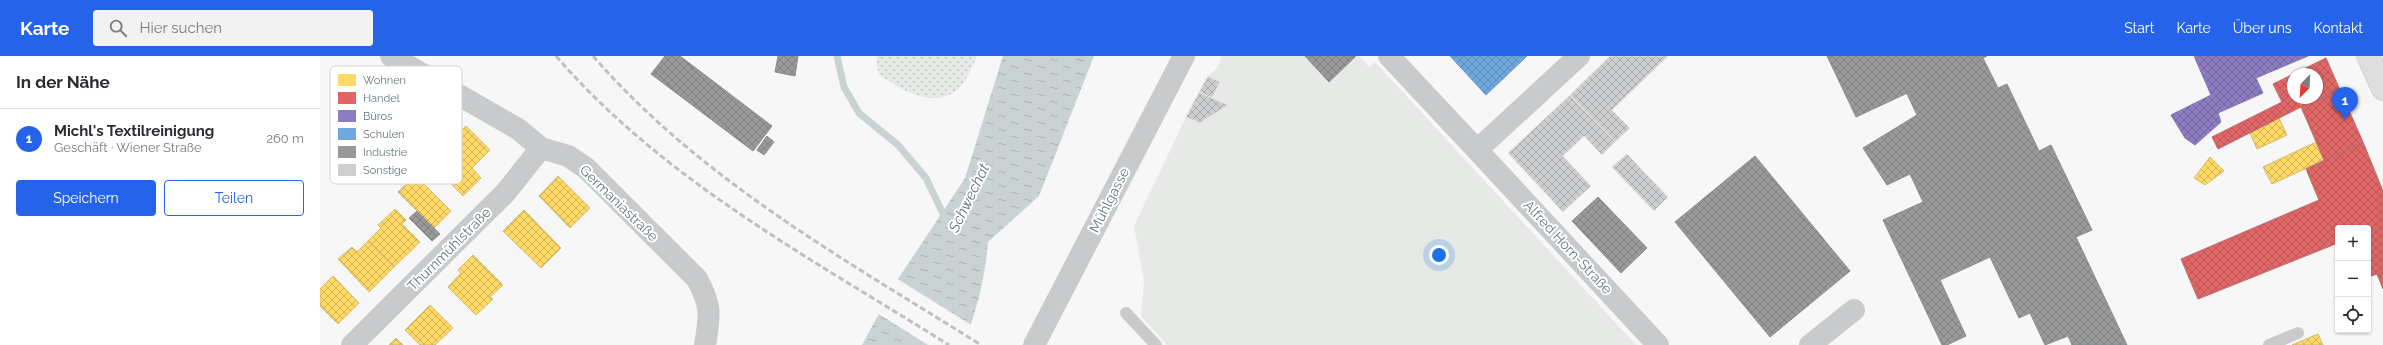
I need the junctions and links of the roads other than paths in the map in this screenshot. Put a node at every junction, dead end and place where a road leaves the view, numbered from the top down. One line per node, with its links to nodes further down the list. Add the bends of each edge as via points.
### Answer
1 (391, 56): 6 (street, Germaniastraße)
2 (1184, 56): 16 (street, Mühlgasse)
3 (1389, 56): 9 (street, Alfred Horn-Straße)
4 (1579, 56): 9 (street)
5 (2368, 56): 7 (main road)
6 (408, 66)
7 (2383, 89)
8 (462, 97): 10 (street, Germaniastraße, via 518,129)
9 (1483, 145): 18 (street, Alfred Horn-Straße)
10 (541, 148): 14 (street, Thurnmühlstraße, via 506,192); 15 (street, Germaniastraße, via 568,156 586,168 697,279 706,297 710,314)
11 (1854, 310): 19 (street)
12 (1126, 313): 17 (lane)
13 (2298, 333): 20 (lane)
14 (352, 345)
15 (705, 345)
16 (1034, 345)
17 (1156, 345)
18 (1658, 345)
19 (1810, 345)
20 (2269, 345)

